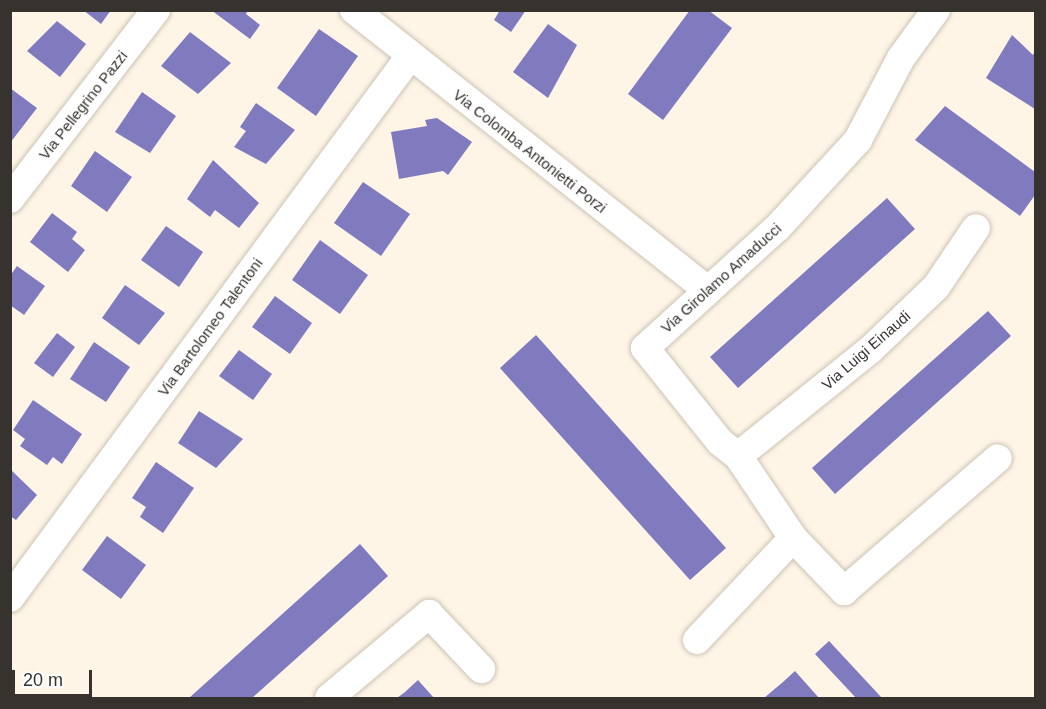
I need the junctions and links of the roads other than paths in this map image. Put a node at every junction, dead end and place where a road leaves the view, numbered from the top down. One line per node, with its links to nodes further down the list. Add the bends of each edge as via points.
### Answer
1 (156, 10): 5 (street, Via Pellegrino Pazzi)
2 (354, 10): 4 (street, Via Colomba Antonietti Porzi)
3 (936, 10): 7 (street, Via Girolamo Amaducci, via 901,58 858,140 778,226)
4 (411, 56): 7 (street, Via Colomba Antonietti Porzi); 11 (street, Via Bartolomeo Talentoni)
5 (10, 199)
6 (976, 228): 8 (street, Via Luigi Einaudi, via 928,295 870,350)
7 (707, 291): 8 (street, Via Girolamo Amaducci, via 645,348)
8 (738, 456): 10 (street, Via Girolamo Amaducci)
9 (998, 458): 10 (street, Via Girolamo Amaducci, via 844,591)
10 (793, 538): 12 (street)
11 (10, 598)
12 (698, 640)
13 (481, 669): 14 (street, via 429,614)
14 (329, 699)

